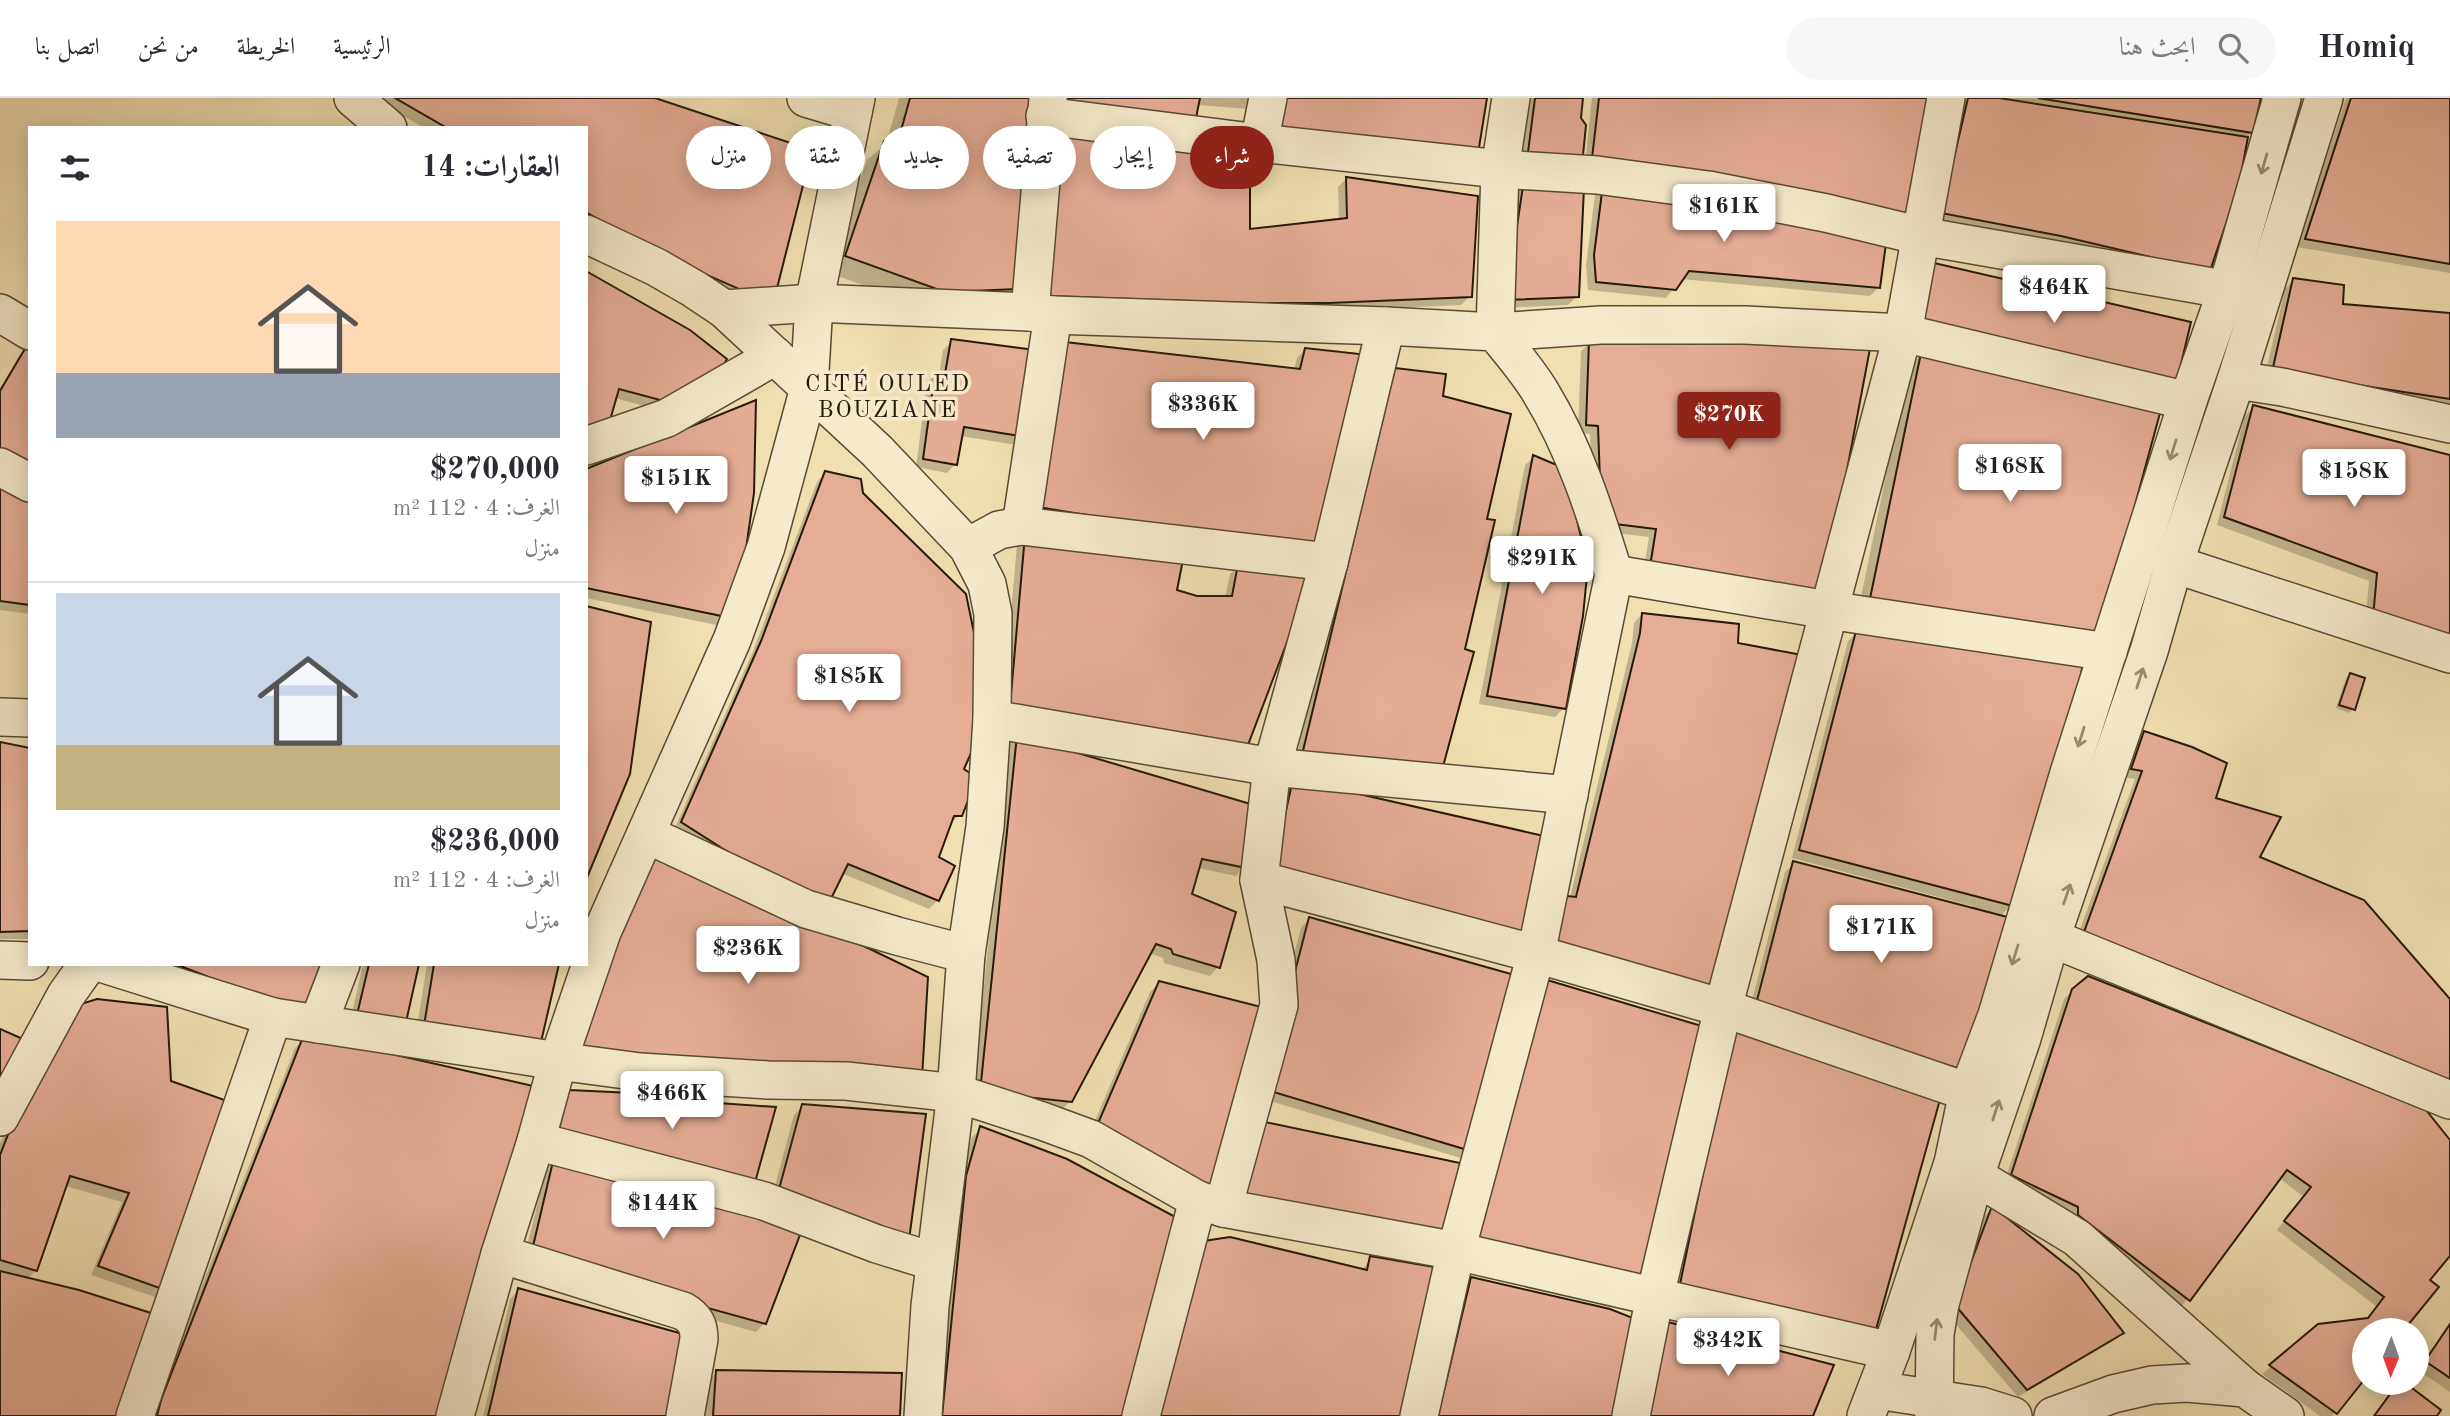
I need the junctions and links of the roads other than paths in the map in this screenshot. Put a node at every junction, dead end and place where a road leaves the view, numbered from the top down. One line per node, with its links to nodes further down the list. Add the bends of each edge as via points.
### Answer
1 (353, 98): 10 (street)
2 (806, 98): 8 (street)
3 (1268, 98): 11 (street)
4 (1511, 98): 14 (street)
5 (1946, 98): 16 (street)
6 (2283, 98): 17 (street, one-way to 17)
7 (2323, 98): 17 (street)
8 (855, 105): 18 (street)
9 (1047, 107): 12 (street); 21 (street)
10 (386, 126)
11 (1262, 126)
12 (1190, 131)
13 (1274, 145): 14 (street)
14 (1500, 169): 16 (street, via 1597,175 1708,190); 24 (street)
15 (588, 235): 19 (street, via 656,267)
16 (1921, 236): 17 (street); 25 (street)
17 (2244, 293): 27 (street); 29 (street)
18 (814, 303): 19 (street); 21 (street); 28 (street)
19 (724, 309): 26 (street)
20 (0, 313): 23 (street)
21 (1041, 313): 22 (street); 34 (street)
22 (1386, 326): 24 (street); 36 (street)
23 (28, 330)
24 (1495, 332): 25 (street, via 1601,325 1745,325); 38 (street, via 1541,394 1575,459)
25 (1903, 333): 29 (street); 39 (street)
26 (775, 356): 28 (street); 31 (street, via 667,418)
27 (2236, 380): 30 (street); 37 (street)
28 (810, 388): 35 (street); 47 (street, via 766,547 732,640)
29 (2188, 401): 40 (street, one-way to 40)
30 (2450, 424)
31 (588, 445)
32 (0, 467): 33 (street)
33 (28, 482)
34 (1021, 526): 35 (street, via 999,530); 36 (street)
35 (968, 547): 44 (street, via 987,584 993,614)
36 (1329, 562): 45 (street)
37 (2175, 564): 41 (street); 49 (street, one-way to 37)
38 (1614, 574): 39 (street); 46 (street)
39 (1828, 610): 40 (street); 57 (street)
40 (2108, 652): 61 (street, one-way to 61, via 1997,1016)
41 (2450, 654)
42 (0, 717): 43 (street)
43 (28, 718)
44 (992, 719): 45 (street); 50 (street, via 985,827)
45 (1272, 767): 46 (street); 48 (street)
46 (1569, 795): 51 (street)
47 (646, 834): 50 (street, via 806,909); 60 (street, via 602,932)
48 (1259, 880): 51 (street); 67 (street, via 1276,960 1279,1005)
49 (2051, 939): 63 (street); 66 (street, one-way to 49)
50 (967, 954): 62 (street)
51 (1536, 954): 57 (street); 68 (street)
52 (0, 960): 53 (street)
53 (28, 961)
54 (87, 966): 64 (street)
55 (110, 966): 58 (street)
56 (340, 966): 59 (street)
57 (1723, 1008): 61 (street); 71 (street)
58 (273, 1017): 59 (street); 76 (street)
59 (318, 1024): 60 (street)
60 (558, 1061): 62 (street, via 640,1072 846,1081); 65 (street)
61 (1968, 1092): 72 (street, via 1953,1163)
62 (956, 1093): 67 (street, via 1091,1139); 70 (street)
63 (2450, 1101)
64 (0, 1117)
65 (536, 1141): 69 (street); 70 (street, via 764,1201)
66 (1975, 1176): 73 (street, via 2077,1238); 75 (street, one-way to 66, via 1940,1304)
67 (1211, 1204): 68 (street); 80 (street)
68 (1456, 1251): 71 (street); 81 (street)
69 (500, 1254): 77 (street); 78 (street, via 694,1317 699,1339)
70 (935, 1262): 79 (street)
71 (1655, 1296): 72 (street); 82 (street)
72 (1891, 1351): 74 (street)
73 (2245, 1388): 84 (street, via 2152,1385); 85 (street)
74 (1872, 1403): 75 (street)
75 (1934, 1406): 83 (street, via 1992,1408)
76 (135, 1416)
77 (455, 1416)
78 (685, 1416)
79 (923, 1416)
80 (1141, 1416)
81 (1419, 1416)
82 (1631, 1416)
83 (2013, 1416)
84 (2053, 1416)
85 (2285, 1416)

